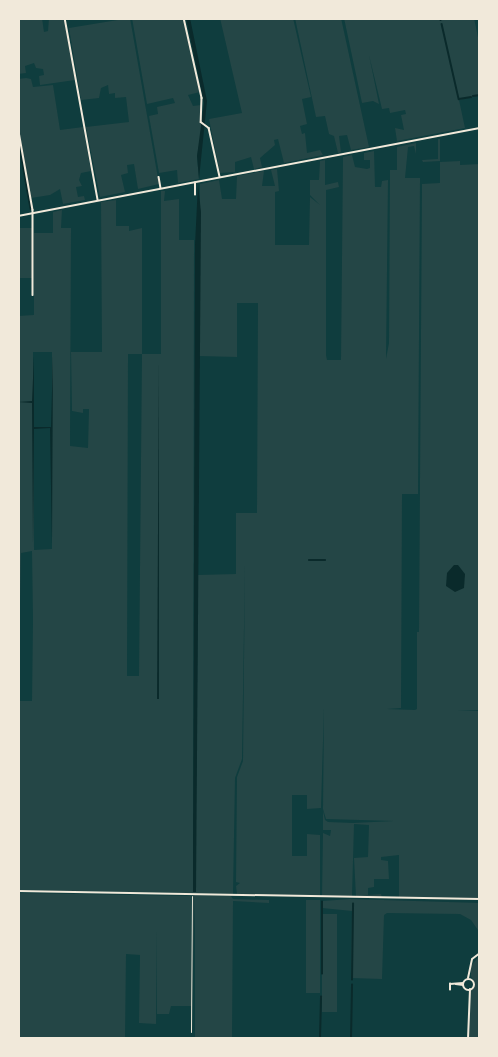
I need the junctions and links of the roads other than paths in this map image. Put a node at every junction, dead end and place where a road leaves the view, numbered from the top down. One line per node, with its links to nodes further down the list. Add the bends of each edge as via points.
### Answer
1 (65, 18): 10 (street)
2 (184, 18): 6 (street, via 204,124 210,130)
3 (18, 126): 11 (street)
4 (480, 128): 6 (street)
5 (159, 177): 8 (street)
6 (220, 177): 7 (street)
7 (195, 182): 8 (street); 9 (street)
8 (161, 188): 10 (street)
9 (195, 195)
10 (98, 200): 11 (street)
11 (33, 213): 12 (street); 13 (street)
12 (18, 216)
13 (33, 295)
14 (18, 891): 15 (street)
15 (192, 894): 16 (street); 22 (lane)
16 (480, 899)
17 (480, 953): 18 (street, via 472,958)
18 (469, 979): 19 (street); 20 (street, via 474,985)
19 (463, 984): 20 (street); 21 (street, via 450,984)
20 (469, 989): 23 (street)
21 (450, 990)
22 (191, 1032)
23 (468, 1039)

